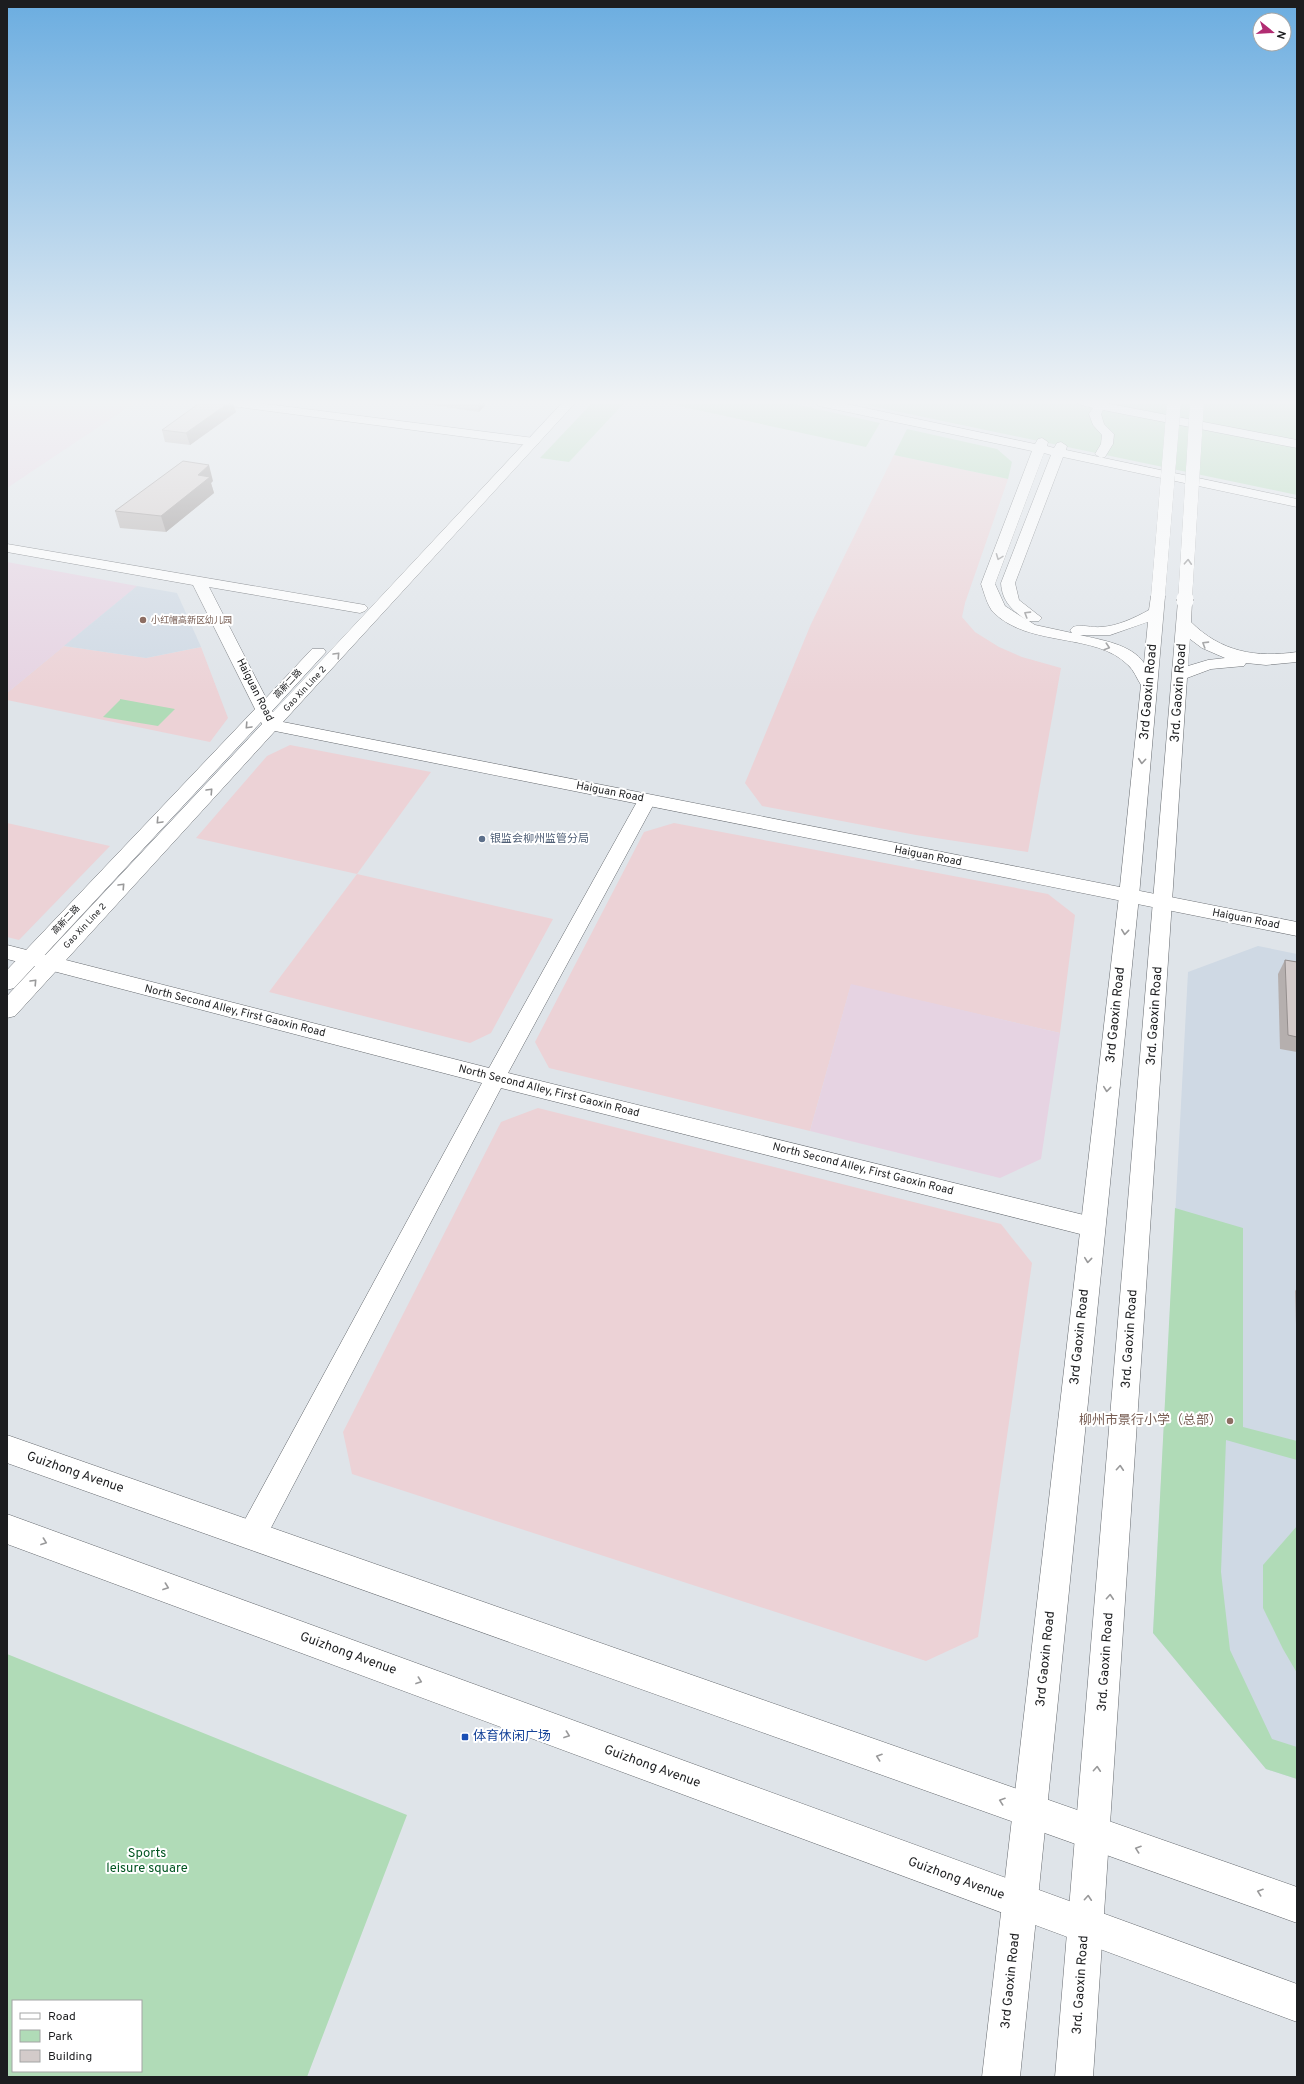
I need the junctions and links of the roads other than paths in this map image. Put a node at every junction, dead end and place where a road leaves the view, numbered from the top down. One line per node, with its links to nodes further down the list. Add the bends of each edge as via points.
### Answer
1 (467, 499): 12 (main road, 高新二路)
2 (473, 499): 19 (main road, Gao Xin Line 2, one-way to 2)
3 (1020, 499): 17 (main road, one-way to 17, via 988,584 998,608 1030,628 1118,650 1135,662)
4 (1040, 499): 11 (main road, one-way to 4, via 1124,629 1103,632 1037,620 1017,607 1008,595 1008,583)
5 (1166, 499): 11 (main road, 3rd Gaoxin Road, bridge)
6 (1191, 499): 13 (main road, 3rd. Gaoxin Road, one-way to 6, bridge)
7 (1280, 499): 8 (main road)
8 (1297, 503)
9 (7, 548): 10 (main road)
10 (199, 582): 12 (main road, via 220,590); 18 (main road, Haiguan Road)
11 (1157, 604): 17 (main road, 3rd Gaoxin Road)
12 (357, 611): 18 (main road, 高新二路)
13 (1185, 613): 14 (main road, one-way to 13, via 1259,660 1218,651 1205,644); 16 (main road, 3rd. Gaoxin Road)
14 (1297, 657)
15 (1297, 665): 16 (main road, via 1256,665 1224,661 1204,664)
16 (1180, 675): 22 (main road, 3rd. Gaoxin Road)
17 (1149, 685): 21 (main road, 3rd Gaoxin Road, one-way to 21)
18 (265, 709): 19 (main road, Haiguan Road); 25 (main road, 高新二路, one-way to 25)
19 (272, 725): 20 (main road, Haiguan Road); 25 (main road, Gao Xin Line 2, one-way to 19)
20 (647, 800): 21 (main road, Haiguan Road); 28 (street)
21 (1129, 896): 22 (main road, Haiguan Road); 29 (main road, 3rd Gaoxin Road, one-way to 29)
22 (1164, 902): 23 (main road, Haiguan Road); 34 (main road, 3rd. Gaoxin Road, one-way to 22)
23 (1297, 929)
24 (7, 952): 25 (street, North Second Alley, First Gaoxin Road)
25 (40, 961): 26 (main road, 高新二路); 27 (main road, Gao Xin Line 2, one-way to 25); 28 (street, North Second Alley, First Gaoxin Road)
26 (7, 983)
27 (7, 1010)
28 (495, 1078): 29 (street, North Second Alley, First Gaoxin Road); 32 (street)
29 (1092, 1227): 33 (main road, 3rd Gaoxin Road, one-way to 33)
30 (7, 1449): 32 (main road, Guizhong Avenue)
31 (7, 1529): 35 (main road, Guizhong Avenue, one-way to 35)
32 (252, 1535): 33 (main road, Guizhong Avenue, one-way to 32)
33 (1029, 1810): 34 (main road, Guizhong Avenue); 35 (main road, 3rd Gaoxin Road)
34 (1093, 1833): 36 (main road, Guizhong Avenue, one-way to 34); 37 (main road, 3rd. Gaoxin Road, one-way to 34)
35 (1020, 1903): 37 (main road, Guizhong Avenue); 39 (main road, 3rd Gaoxin Road)
36 (1297, 1905)
37 (1086, 1927): 38 (main road, Guizhong Avenue); 40 (main road, 3rd. Gaoxin Road)
38 (1297, 2003)
39 (1001, 2077)
40 (1074, 2077)

